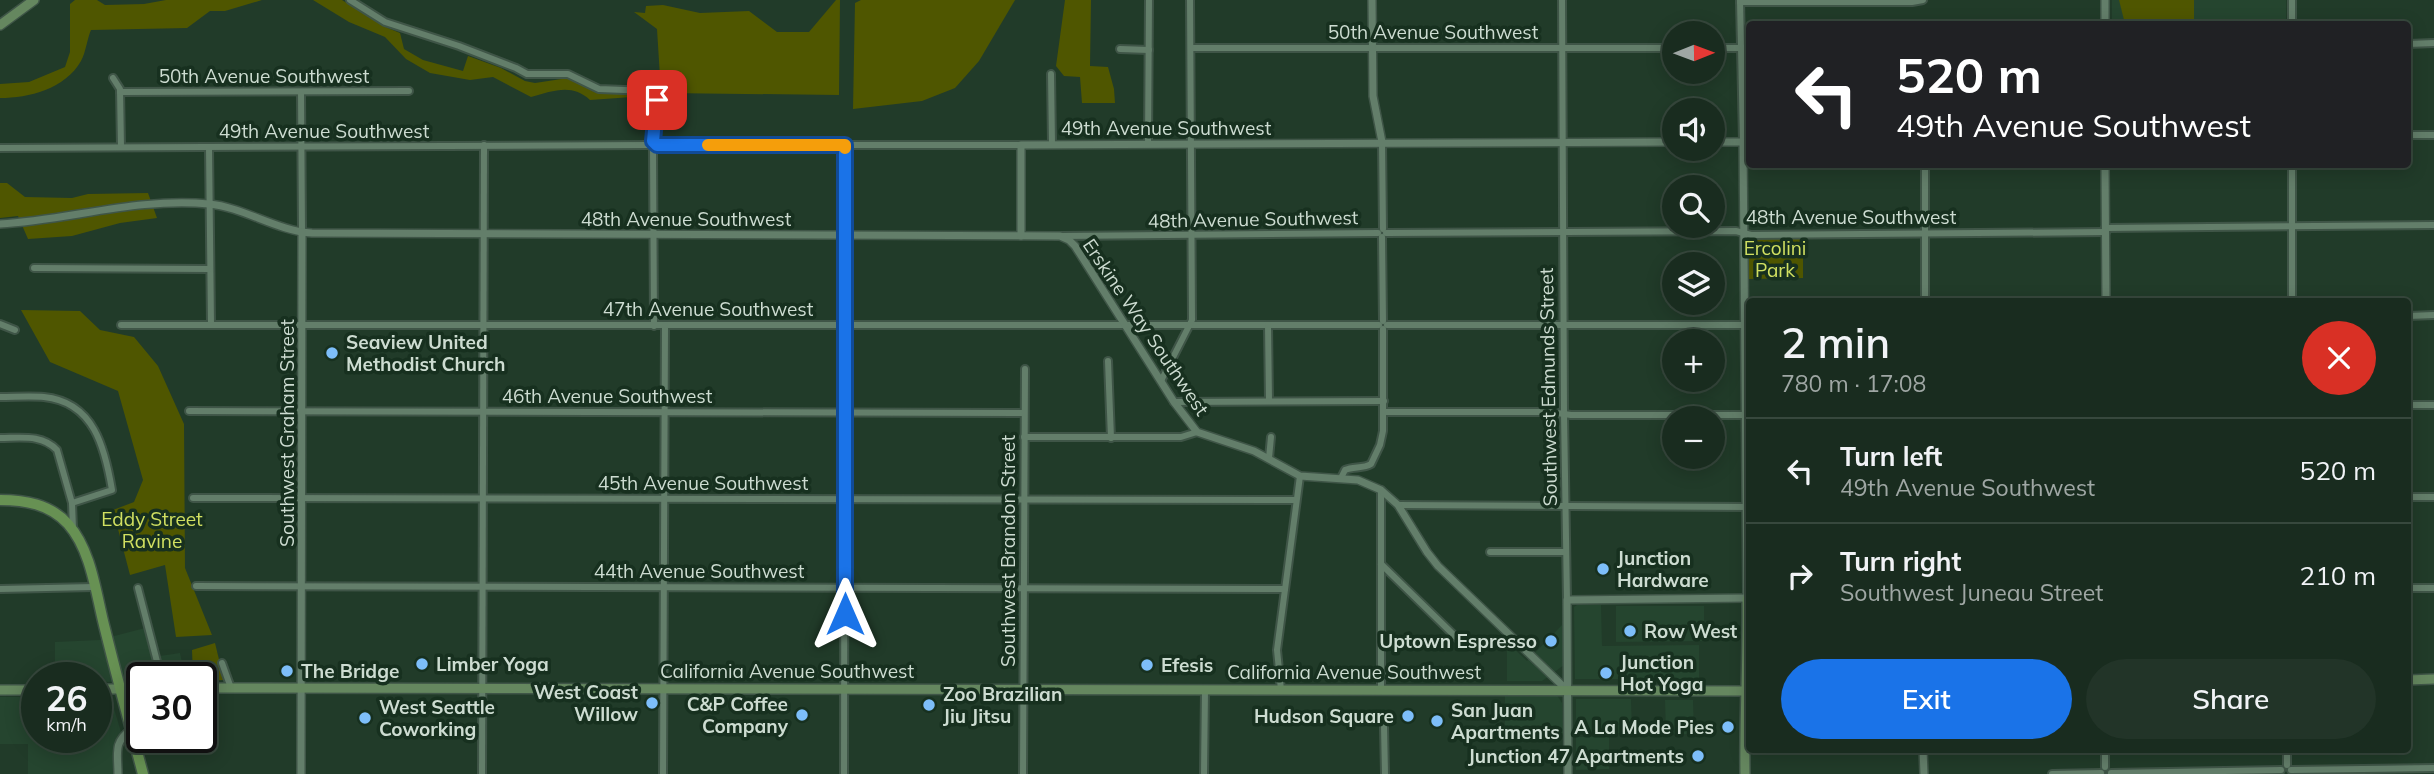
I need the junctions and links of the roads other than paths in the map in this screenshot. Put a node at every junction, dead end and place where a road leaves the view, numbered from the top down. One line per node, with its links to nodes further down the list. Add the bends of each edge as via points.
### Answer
1 (34, 0): 13 (main road)
2 (350, 0): 40 (street, via 385,22 527,75 568,74 599,89 643,90 655,96 657,104)
3 (1149, 0): 23 (street)
4 (1190, 0): 16 (street)
5 (1372, 0): 17 (street)
6 (1562, 0): 18 (street, Southwest Edmunds Street)
7 (1923, 0): 10 (street)
8 (2105, 0): 11 (street)
9 (2292, 0): 12 (street)
10 (1740, 1): 21 (street)
11 (2105, 21)
12 (2292, 21)
13 (0, 25)
14 (2434, 43): 15 (street)
15 (2411, 44)
16 (1191, 48): 17 (street, 50th Avenue Southwest); 36 (street)
17 (1372, 48): 18 (street, 50th Avenue Southwest); 31 (street, via 1374,107)
18 (1562, 48): 19 (street, 50th Avenue Southwest); 32 (street, Southwest Edmunds Street)
19 (1662, 48)
20 (1726, 48): 21 (street)
21 (1746, 48): 35 (street)
22 (1120, 50): 23 (street)
23 (1149, 50): 38 (street)
24 (1051, 74): 37 (street)
25 (113, 78): 27 (street)
26 (409, 91): 28 (street, 50th Avenue Southwest)
27 (120, 92): 28 (street, 50th Avenue Southwest); 43 (street)
28 (301, 92): 44 (street, Southwest Graham Street)
29 (2411, 135): 30 (street)
30 (2434, 135)
31 (1382, 142): 32 (street, 49th Avenue Southwest); 36 (street, 49th Avenue Southwest); 56 (street)
32 (1562, 142): 33 (street, 49th Avenue Southwest); 57 (street, Southwest Edmunds Street)
33 (1662, 142)
34 (1725, 142): 35 (street)
35 (1746, 142): 58 (street)
36 (1191, 143): 38 (street, 49th Avenue Southwest); 62 (street)
37 (1052, 144): 38 (street, 49th Avenue Southwest); 42 (street, 49th Avenue Southwest)
38 (1148, 144)
39 (484, 145): 40 (street, 49th Avenue Southwest); 44 (street, 49th Avenue Southwest); 59 (street)
40 (653, 145): 41 (street, 49th Avenue Southwest); 61 (street)
41 (845, 145): 42 (street, 49th Avenue Southwest); 63 (street)
42 (1021, 145): 64 (street)
43 (121, 147): 45 (street, 49th Avenue Southwest); 46 (street, 49th Avenue Southwest)
44 (302, 147): 46 (street, 49th Avenue Southwest); 55 (street, Southwest Graham Street)
45 (0, 148)
46 (209, 148): 50 (street)
47 (1925, 168): 60 (street)
48 (2105, 168): 54 (street)
49 (2292, 168): 53 (street)
50 (210, 204): 51 (street, 48th Avenue Southwest, via 143,205); 55 (street, 48th Avenue Southwest); 67 (street)
51 (0, 224)
52 (2434, 225): 53 (street, 48th Avenue Southwest)
53 (2292, 226): 54 (street, 48th Avenue Southwest); 71 (street)
54 (2106, 230): 60 (street, 48th Avenue Southwest); 70 (street)
55 (302, 232): 59 (street, 48th Avenue Southwest); 76 (street, Southwest Graham Street)
56 (1382, 233): 57 (street, 48th Avenue Southwest); 62 (street, 48th Avenue Southwest); 83 (street)
57 (1562, 233): 58 (street, 48th Avenue Southwest); 84 (street, Southwest Edmunds Street)
58 (1744, 233): 60 (street, 48th Avenue Southwest); 68 (street)
59 (483, 234): 61 (street, 48th Avenue Southwest); 80 (street)
60 (1925, 234): 69 (street)
61 (653, 235): 63 (street, 48th Avenue Southwest); 86 (street)
62 (1192, 235): 65 (street, 48th Avenue Southwest); 81 (street)
63 (845, 236): 64 (street, 48th Avenue Southwest); 77 (street)
64 (1021, 236): 65 (street, 48th Avenue Southwest)
65 (1060, 236): 78 (street, Erskine Way Southwest, via 1075,246)
66 (34, 268): 67 (street)
67 (211, 269): 75 (street)
68 (1746, 298)
69 (1925, 298)
70 (2106, 298)
71 (2292, 298)
72 (2434, 315): 73 (street)
73 (2411, 316)
74 (0, 324): 88 (street)
75 (211, 324): 76 (street, 47th Avenue Southwest); 79 (street, 47th Avenue Southwest)
76 (302, 324): 80 (street, 47th Avenue Southwest); 99 (street, Southwest Graham Street)
77 (845, 324): 78 (street, 47th Avenue Southwest); 87 (street, 47th Avenue Southwest); 103 (street)
78 (1126, 324): 81 (street, 47th Avenue Southwest); 91 (street, Erskine Way Southwest)
79 (121, 325)
80 (483, 325): 86 (street, 47th Avenue Southwest); 100 (street)
81 (1191, 325): 82 (street, 47th Avenue Southwest); 91 (street)
82 (1268, 325): 83 (street, 47th Avenue Southwest); 93 (street)
83 (1383, 325): 84 (street, 47th Avenue Southwest); 94 (street)
84 (1563, 325): 85 (street, 47th Avenue Southwest); 105 (street, Southwest Edmunds Street)
85 (1746, 325)
86 (654, 326): 87 (street, 47th Avenue Southwest)
87 (665, 326): 101 (street)
88 (15, 330)
89 (1108, 361): 111 (street)
90 (1024, 369): 104 (street, Southwest Brandon Street)
91 (1161, 381): 95 (street, Erskine Way Southwest)
92 (0, 397): 126 (street, via 45,397 82,412 94,429 112,490)
93 (1269, 401): 94 (street); 95 (street)
94 (1384, 401): 102 (street)
95 (1174, 402): 107 (street, Erskine Way Southwest)
96 (2411, 405): 97 (street)
97 (2434, 405)
98 (189, 411): 99 (street, 46th Avenue Southwest)
99 (302, 411): 100 (street, 46th Avenue Southwest); 119 (street, Southwest Graham Street)
100 (483, 411): 101 (street, 46th Avenue Southwest); 120 (street)
101 (664, 412): 103 (street, 46th Avenue Southwest); 121 (street)
102 (1384, 412): 105 (street); 114 (street, via 1382,439 1371,464 1345,470)
103 (845, 413): 104 (street, 46th Avenue Southwest); 124 (street)
104 (1024, 413): 110 (street, Southwest Brandon Street)
105 (1564, 414): 106 (street); 128 (street, Southwest Edmunds Street)
106 (1746, 415)
107 (1198, 432): 111 (street, via 1181,437); 112 (street, Erskine Way Southwest)
108 (1270, 437): 112 (street)
109 (0, 438): 126 (street, via 40,439 52,445 61,459)
110 (1024, 438): 111 (street); 122 (street, Southwest Brandon Street)
111 (1111, 438)
112 (1269, 458): 113 (street, Erskine Way Southwest)
113 (1300, 476): 114 (street, Erskine Way Southwest); 125 (street)
114 (1341, 478): 115 (street, Erskine Way Southwest)
115 (1381, 490): 127 (street, Erskine Way Southwest); 133 (street)
116 (2411, 497): 117 (street)
117 (2434, 497)
118 (193, 498): 119 (street, 45th Avenue Southwest)
119 (302, 498): 120 (street, 45th Avenue Southwest); 135 (street, Southwest Graham Street)
120 (483, 498): 121 (street, 45th Avenue Southwest); 137 (street)
121 (664, 498): 124 (street, 45th Avenue Southwest); 138 (street)
122 (1024, 499): 124 (street, 45th Avenue Southwest); 125 (street, 45th Avenue Southwest); 141 (street, Southwest Brandon Street)
123 (0, 500): 130 (main road, via 42,505)
124 (845, 500): 140 (street)
125 (1296, 500): 145 (street)
126 (72, 503): 130 (street)
127 (1398, 505): 128 (street); 148 (street, Erskine Way Southwest, via 1438,566)
128 (1565, 506): 129 (street); 132 (street, Southwest Edmunds Street)
129 (1746, 507)
130 (73, 530): 136 (main road)
131 (1490, 552): 132 (street)
132 (1566, 552): 147 (street, Southwest Edmunds Street)
133 (1381, 564): 148 (street, via 1461,642); 163 (street)
134 (196, 586): 135 (street, 44th Avenue Southwest)
135 (302, 586): 137 (street, 44th Avenue Southwest); 153 (street, Southwest Graham Street)
136 (94, 587): 144 (street); 158 (main road)
137 (483, 587): 138 (street, 44th Avenue Southwest); 156 (street)
138 (664, 587): 140 (street, 44th Avenue Southwest); 160 (street)
139 (138, 588): 149 (street)
140 (845, 588): 141 (street, 44th Avenue Southwest); 161 (street)
141 (1023, 588): 145 (street, 44th Avenue Southwest); 162 (street, Southwest Brandon Street)
142 (2411, 588): 143 (street)
143 (2434, 588)
144 (0, 589)
145 (1285, 589): 167 (street, via 1277,650)
146 (1746, 598): 147 (street)
147 (1567, 600): 168 (street, Southwest Edmunds Street)
148 (1517, 642): 168 (street, Erskine Way Southwest)
149 (157, 662)
150 (222, 663): 155 (street)
151 (2434, 679): 152 (main road)
152 (2411, 680)
153 (301, 687): 155 (main road, California Avenue Southwest); 156 (main road, California Avenue Southwest); 183 (street, Southwest Graham Street)
154 (217, 688): 155 (main road, California Avenue Southwest)
155 (231, 688)
156 (482, 688): 160 (main road, California Avenue Southwest); 184 (street)
157 (112, 689): 158 (main road)
158 (120, 689): 159 (main road); 170 (main road)
159 (126, 689)
160 (664, 689): 161 (main road, California Avenue Southwest); 185 (street)
161 (844, 689): 162 (main road, California Avenue Southwest); 186 (street)
162 (1023, 689): 166 (main road, California Avenue Southwest); 187 (street, Southwest Brandon Street)
163 (1381, 689): 167 (main road, California Avenue Southwest); 168 (main road, California Avenue Southwest)
164 (0, 690): 165 (main road)
165 (21, 690)
166 (1205, 690): 167 (main road, California Avenue Southwest); 188 (street)
167 (1281, 690)
168 (1567, 690): 169 (main road, California Avenue Southwest); 190 (street, Southwest Edmunds Street)
169 (1746, 691)
170 (126, 711)
171 (1384, 726): 189 (street)
172 (126, 733): 181 (street, via 118,743)
173 (1746, 746): 191 (main road)
174 (137, 753): 182 (main road)
175 (1923, 753): 192 (street)
176 (2105, 753): 180 (street)
177 (2287, 753): 179 (street)
178 (2434, 768): 179 (street)
179 (2286, 771): 180 (street)
180 (2106, 772): 193 (street)
181 (118, 774)
182 (143, 774)
183 (301, 774)
184 (482, 774)
185 (663, 774)
186 (844, 774)
187 (1023, 774)
188 (1204, 774)
189 (1385, 774)
190 (1568, 774)
191 (1745, 774)
192 (1924, 774)
193 (2052, 774)

